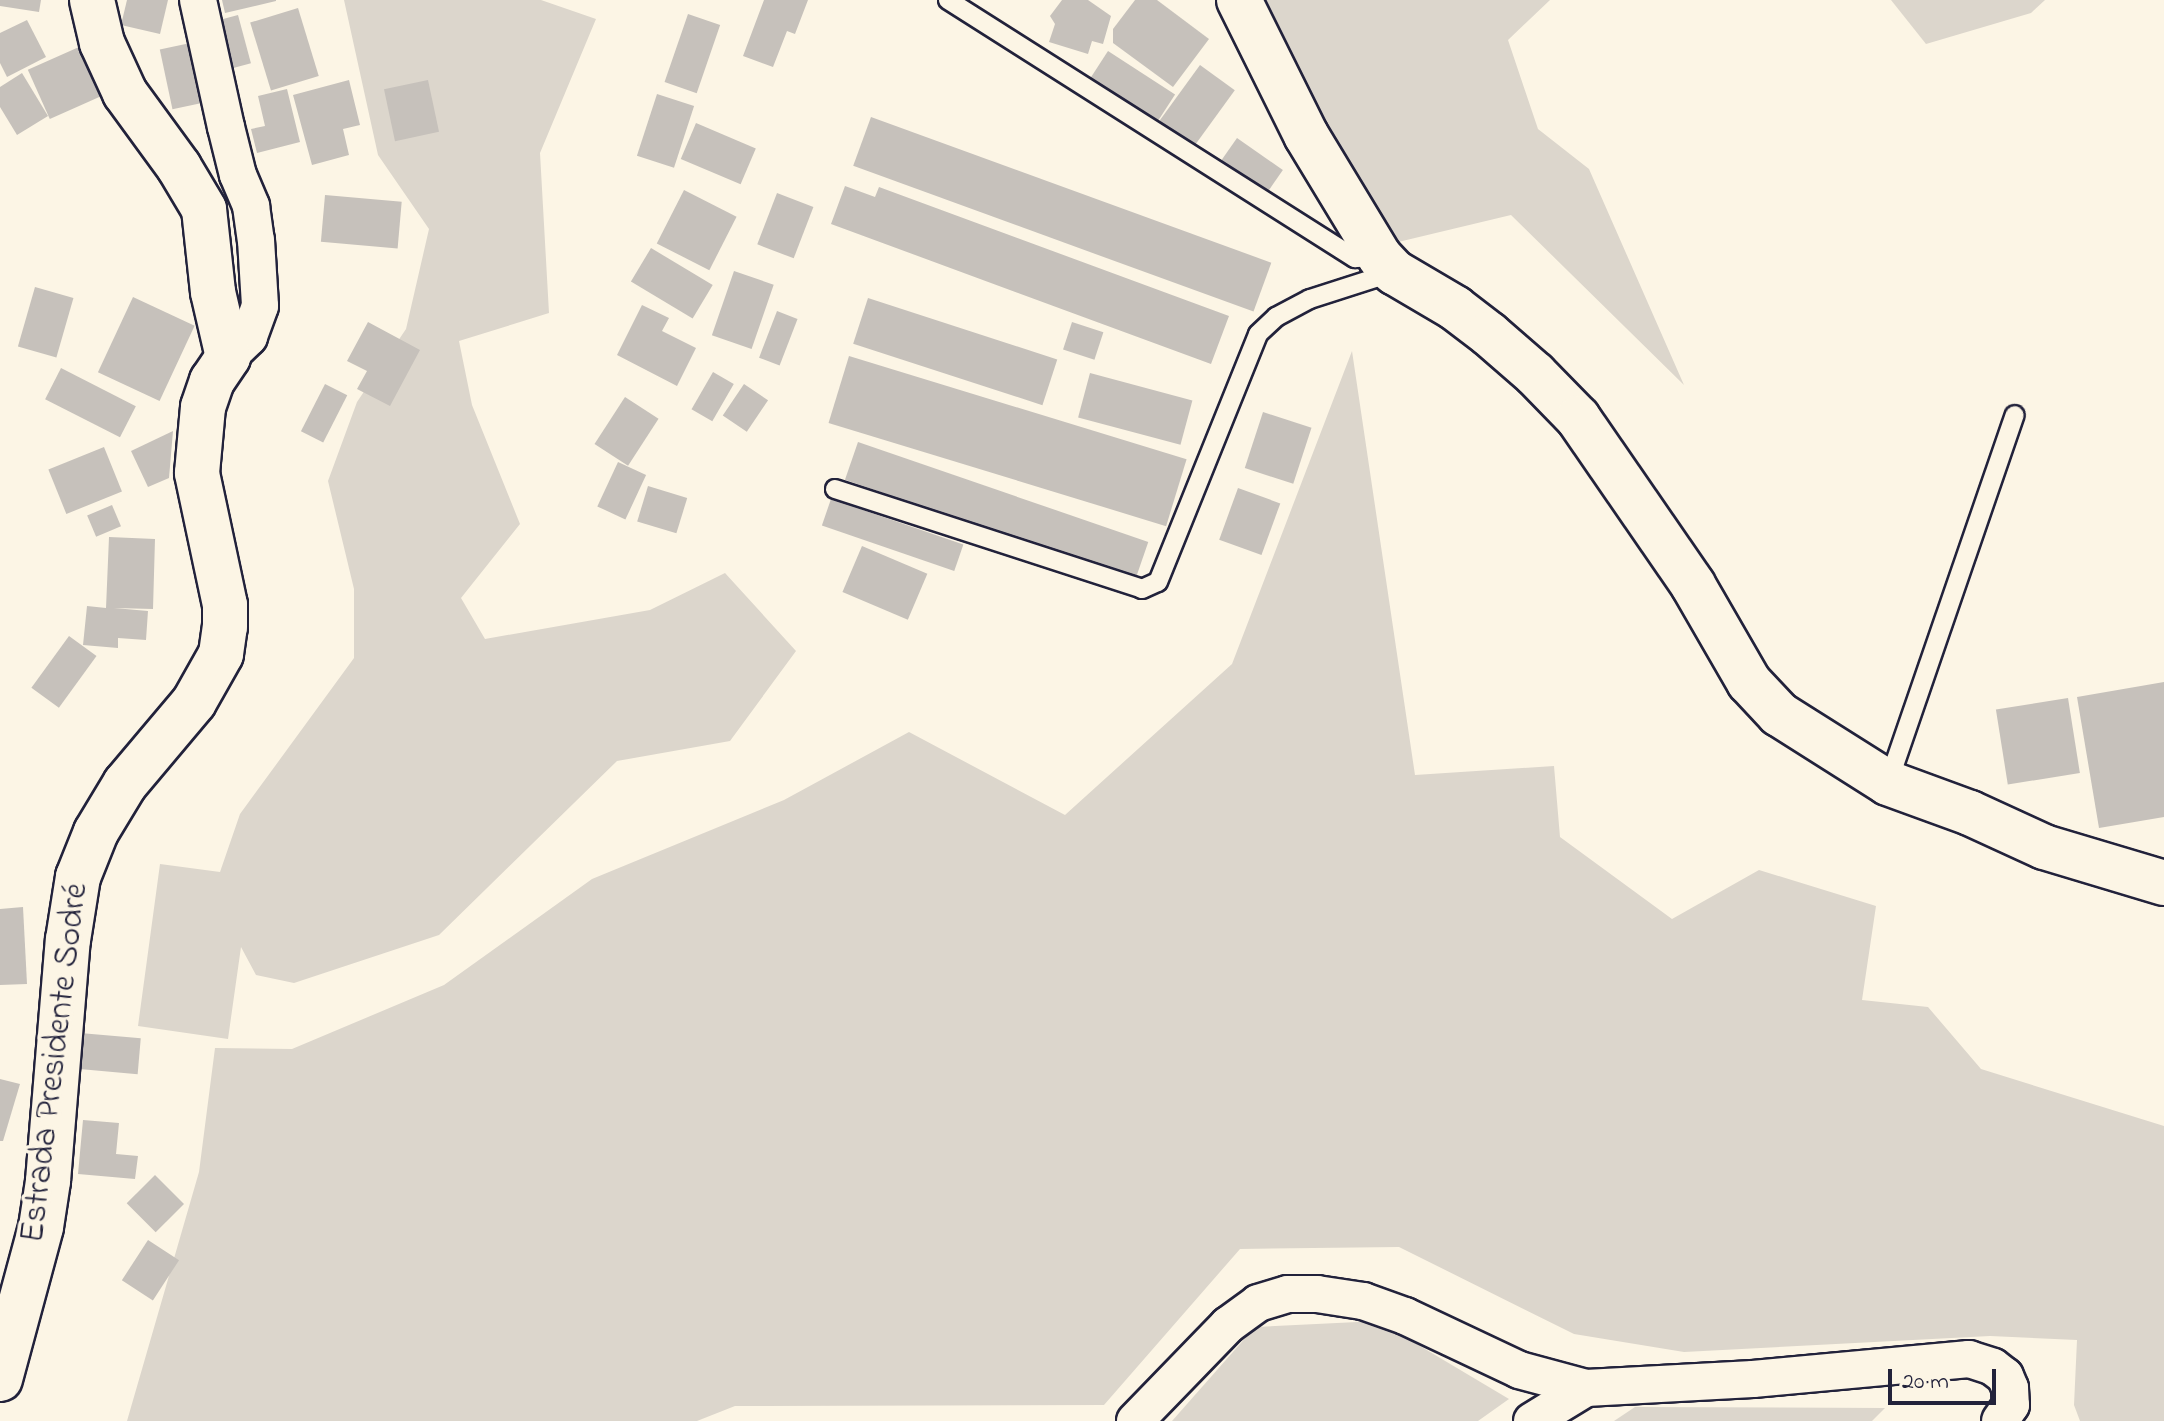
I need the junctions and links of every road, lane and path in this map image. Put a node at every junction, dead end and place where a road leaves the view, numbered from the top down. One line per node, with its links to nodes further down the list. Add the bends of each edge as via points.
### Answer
1 (92, 0): 6 (street, via 102,43 125,93 204,209 213,292)
2 (198, 0): 6 (street, Estrada Presidente Sodré, via 232,151 251,206 258,263 260,306 249,337)
3 (948, 0): 5 (lane, via 1355,258)
4 (1239, 0): 5 (street, via 1306,135)
5 (1387, 265): 8 (lane, via 1276,317 1258,334 1158,582 1142,589); 9 (street, via 1489,334 1567,407 1693,585 1749,682 1779,714)
6 (228, 357): 11 (street, Estrada Presidente Sodré, via 203,407 197,473 225,605 221,654 194,702 125,784 96,832 78,877 41,1227)
7 (2015, 415): 9 (lane)
8 (835, 489)
9 (1888, 783): 10 (street, via 2044,847)
10 (2164, 883)
11 (0, 1379)
12 (1586, 1388): 13 (street, via 1519,1370 1363,1301 1288,1294 1258,1303 1228,1325); 14 (street); 15 (street, via 1969,1359 2005,1376 2011,1405)
13 (1135, 1421)
14 (1532, 1421)
15 (2000, 1421)

